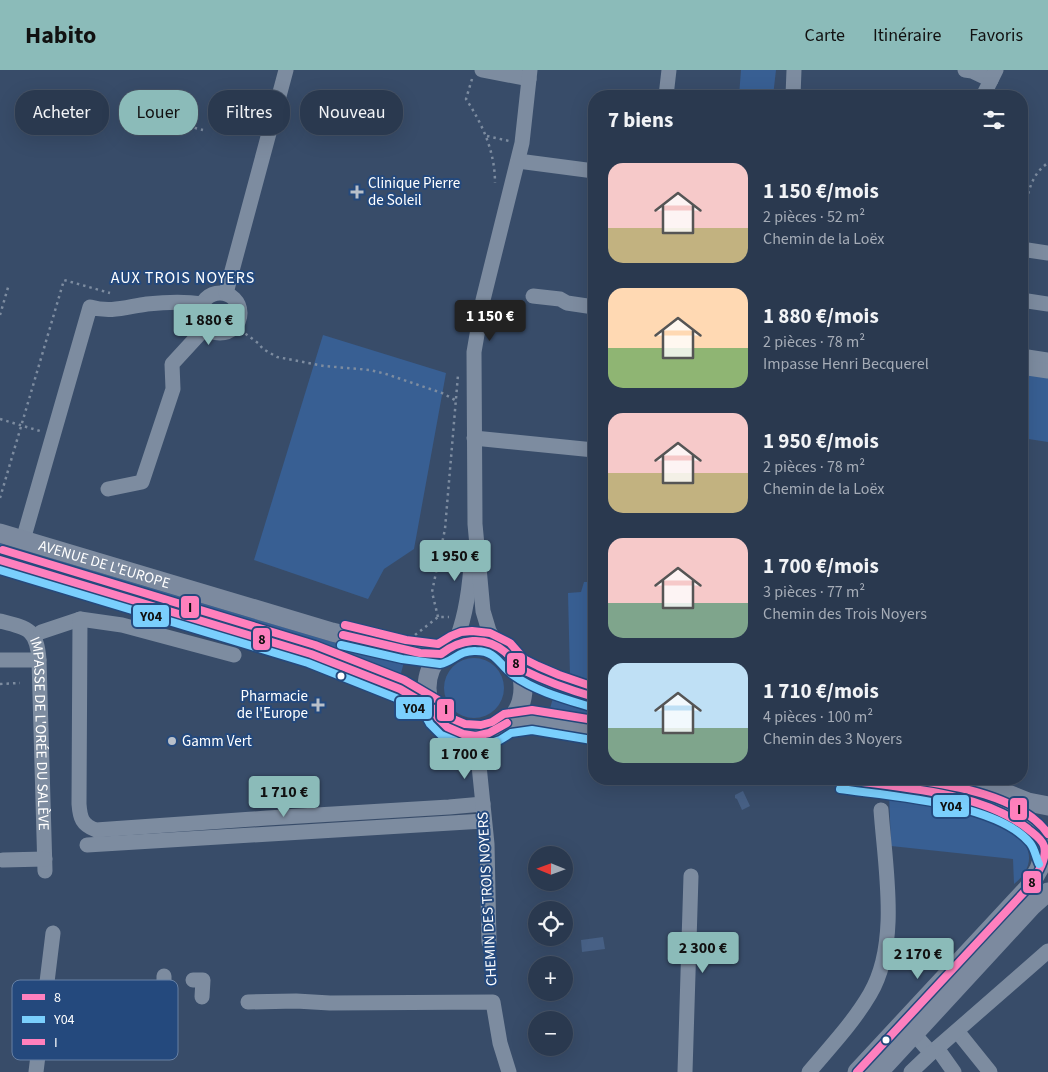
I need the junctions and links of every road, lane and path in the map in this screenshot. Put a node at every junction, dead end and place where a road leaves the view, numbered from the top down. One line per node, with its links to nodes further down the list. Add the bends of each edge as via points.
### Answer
1 (286, 70): 24 (street)
2 (474, 70): 12 (path)
3 (482, 70): 7 (street)
4 (669, 70): 9 (street)
5 (794, 70): 10 (street)
6 (970, 70): 8 (street)
7 (529, 75): 16 (street)
8 (994, 75): 11 (street)
9 (667, 90)
10 (793, 90)
11 (986, 90)
12 (466, 99)
13 (198, 129): 14 (path)
14 (203, 130)
15 (486, 136): 16 (path)
16 (522, 143): 17 (street)
17 (518, 161): 19 (street); 42 (street, via 475,337)
18 (1048, 163): 20 (path, via 1035,176)
19 (588, 170)
20 (1028, 195)
21 (1028, 250): 22 (street)
22 (1048, 253)
23 (9, 284): 31 (path)
24 (226, 293): 28 (street, via 212,294); 32 (street, via 239,305 240,316)
25 (110, 294): 40 (path, via 64,280)
26 (533, 296): 30 (street)
27 (1028, 301): 29 (street)
28 (202, 304): 33 (street, via 200,318); 41 (street, via 166,302 105,311 90,307)
29 (1048, 304)
30 (588, 306)
31 (0, 315)
32 (235, 326): 33 (street, via 223,333); 38 (path, via 277,357 370,370)
33 (206, 327): 44 (street, via 172,364 173,389 142,482)
34 (1028, 357): 35 (street)
35 (1048, 360)
36 (1028, 368): 37 (street)
37 (1048, 371)
38 (456, 400)
39 (0, 419): 40 (path)
40 (22, 425): 41 (path); 45 (path)
41 (53, 435): 48 (street)
42 (474, 438): 43 (street); 46 (street)
43 (588, 449)
44 (108, 489)
45 (0, 498)
46 (475, 524): 53 (street, via 482,611); 54 (street, via 468,594 461,626)
47 (0, 533): 48 (main road, AVENUE DE L'EUROPE)
48 (23, 540): 54 (main road, AVENUE DE L'EUROPE, via 332,632 420,653)
49 (0, 560): 62 (main road, AVENUE DE L'EUROPE, via 311,654 392,685)
50 (80, 619): 52 (street); 55 (street, via 122,625); 68 (street, via 79,804 82,821 88,827 96,830)
51 (0, 621): 57 (street, IMPASSE DE L'ORÉE DU SALÈVE, via 32,634 37,641)
52 (41, 632)
53 (496, 645): 54 (main road, via 474,640); 58 (main road)
54 (447, 650): 62 (main road, via 432,666 428,680)
55 (234, 655)
56 (0, 660): 57 (street)
57 (39, 660): 75 (street, IMPASSE DE L'ORÉE DU SALÈVE, via 45,865)
58 (517, 666): 61 (main road); 63 (main road, via 521,696)
59 (20, 683): 60 (path)
60 (0, 684)
61 (588, 696)
62 (432, 708): 65 (main road, via 452,730)
63 (507, 723): 64 (main road, via 532,720); 65 (main road)
64 (588, 729)
65 (476, 736): 68 (street, CHEMIN DES TROIS NOYERS)
66 (879, 785): 74 (main road, via 983,806 1023,824 1033,832)
67 (979, 785): 69 (main road)
68 (482, 804): 71 (street, CHEMIN DES TROIS NOYERS)
69 (1048, 806)
70 (881, 810): 93 (street, via 887,896 886,949 871,992 852,1022)
71 (484, 821): 73 (street); 79 (street, CHEMIN DES TROIS NOYERS, via 489,880)
72 (1048, 825): 74 (main road, via 1044,838)
73 (87, 845)
74 (1046, 852): 88 (main road, via 1028,888)
75 (3, 860)
76 (691, 876): 92 (street)
77 (1048, 892): 88 (main road)
78 (53, 934): 82 (street)
79 (489, 942): 87 (path, CHEMIN DES TROIS NOYERS)
80 (1048, 951): 89 (street)
81 (164, 976): 83 (street)
82 (47, 980)
83 (164, 980)
84 (193, 980): 85 (street, via 202,980)
85 (202, 997)
86 (248, 1002): 87 (street, CHEMIN DES TROIS NOYERS)
87 (493, 1002): 91 (street, CHEMIN DES TROIS NOYERS)
88 (908, 1028): 90 (street); 94 (main road); 95 (main road)
89 (957, 1031): 90 (street); 97 (street)
90 (926, 1062): 96 (street)
91 (509, 1072)
92 (685, 1072)
93 (809, 1072)
94 (857, 1072)
95 (879, 1072)
96 (954, 1072)
97 (990, 1072)

